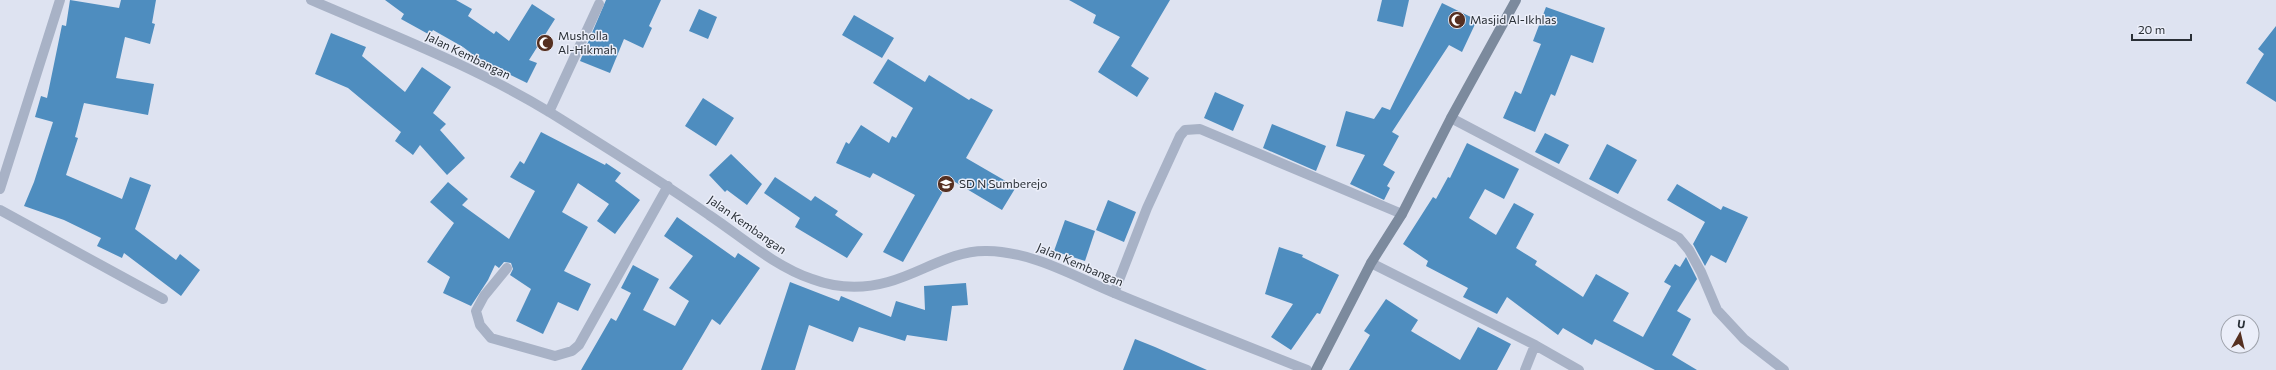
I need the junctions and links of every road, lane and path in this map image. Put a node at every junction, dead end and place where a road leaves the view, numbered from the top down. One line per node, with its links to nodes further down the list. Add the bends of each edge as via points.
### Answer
1 (60, 0): 8 (street)
2 (312, 0): 5 (street, Jalan Kembangan, via 443,57)
3 (1516, 0): 6 (street)
4 (599, 4): 5 (street)
5 (549, 112): 7 (street, Jalan Kembangan)
6 (1451, 118): 10 (street); 20 (street, via 1679,238 1701,272 1717,310 1744,339)
7 (668, 186): 12 (street, via 579,345 572,351 555,356 491,338 480,325 476,311); 13 (street, Jalan Kembangan, via 775,262 819,281 846,288 887,282 941,260 960,254 985,251 1020,254)
8 (0, 189)
9 (0, 210): 14 (street)
10 (1402, 214): 11 (street); 13 (street, via 1200,129 1186,130 1180,136 1146,208)
11 (1371, 263): 15 (street); 17 (street)
12 (507, 268)
13 (1114, 293): 16 (street, Jalan Kembangan)
14 (163, 299)
15 (1535, 344): 18 (street); 19 (street)
16 (1307, 370)
17 (1316, 370)
18 (1525, 370)
19 (1579, 370)
20 (1784, 370)

